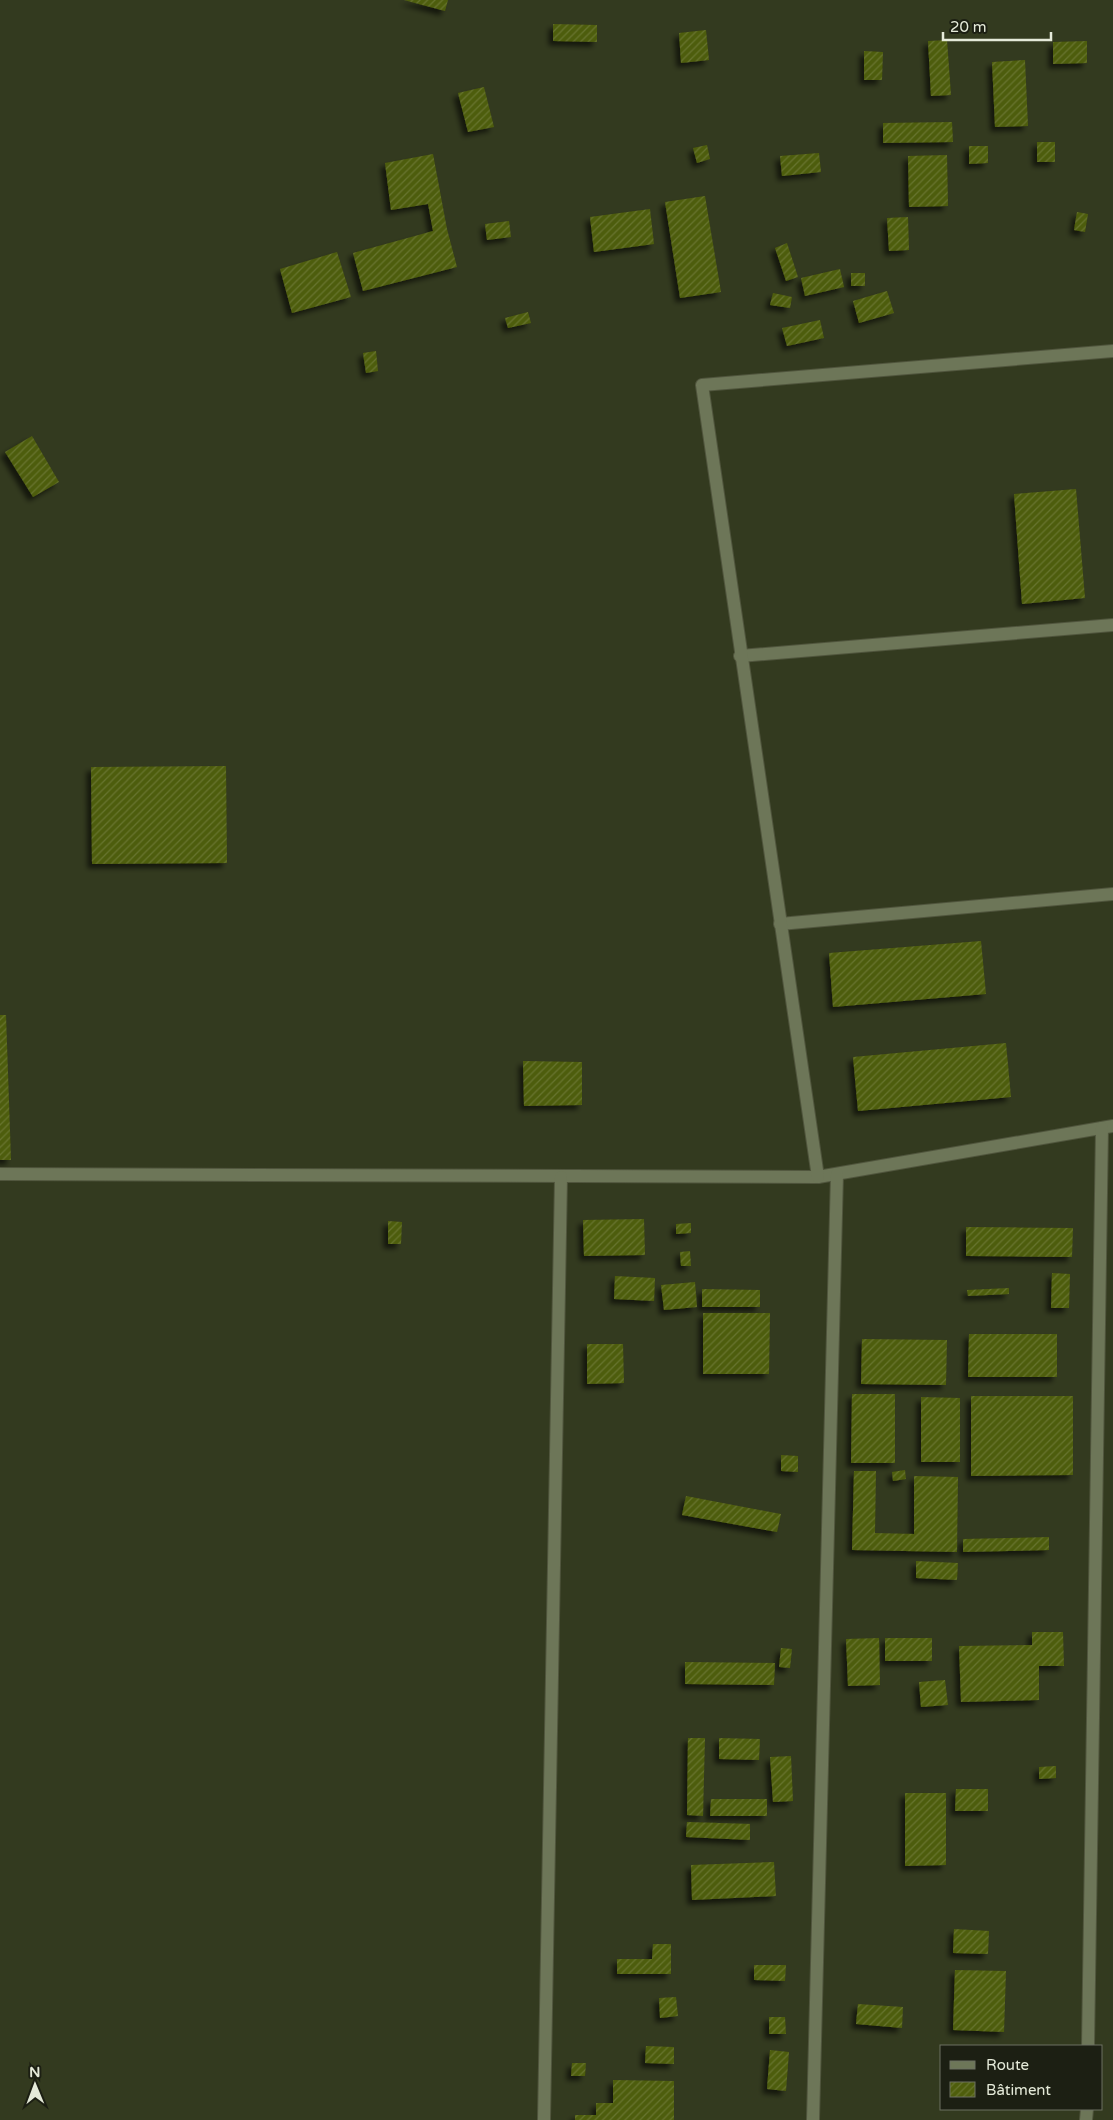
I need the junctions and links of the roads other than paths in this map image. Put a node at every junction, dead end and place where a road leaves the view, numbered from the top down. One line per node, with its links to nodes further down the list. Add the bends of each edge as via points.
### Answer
1 (1113, 351): 3 (street, via 702,385)
2 (1113, 625): 3 (street)
3 (740, 656): 5 (street)
4 (1113, 894): 5 (street)
5 (780, 924): 10 (street)
6 (1107, 1127): 8 (street); 11 (street)
7 (0, 1174): 9 (street)
8 (837, 1174): 10 (street); 13 (street)
9 (561, 1177): 10 (street); 12 (street)
10 (818, 1178)
11 (1088, 2045)
12 (544, 2120)
13 (813, 2120)

